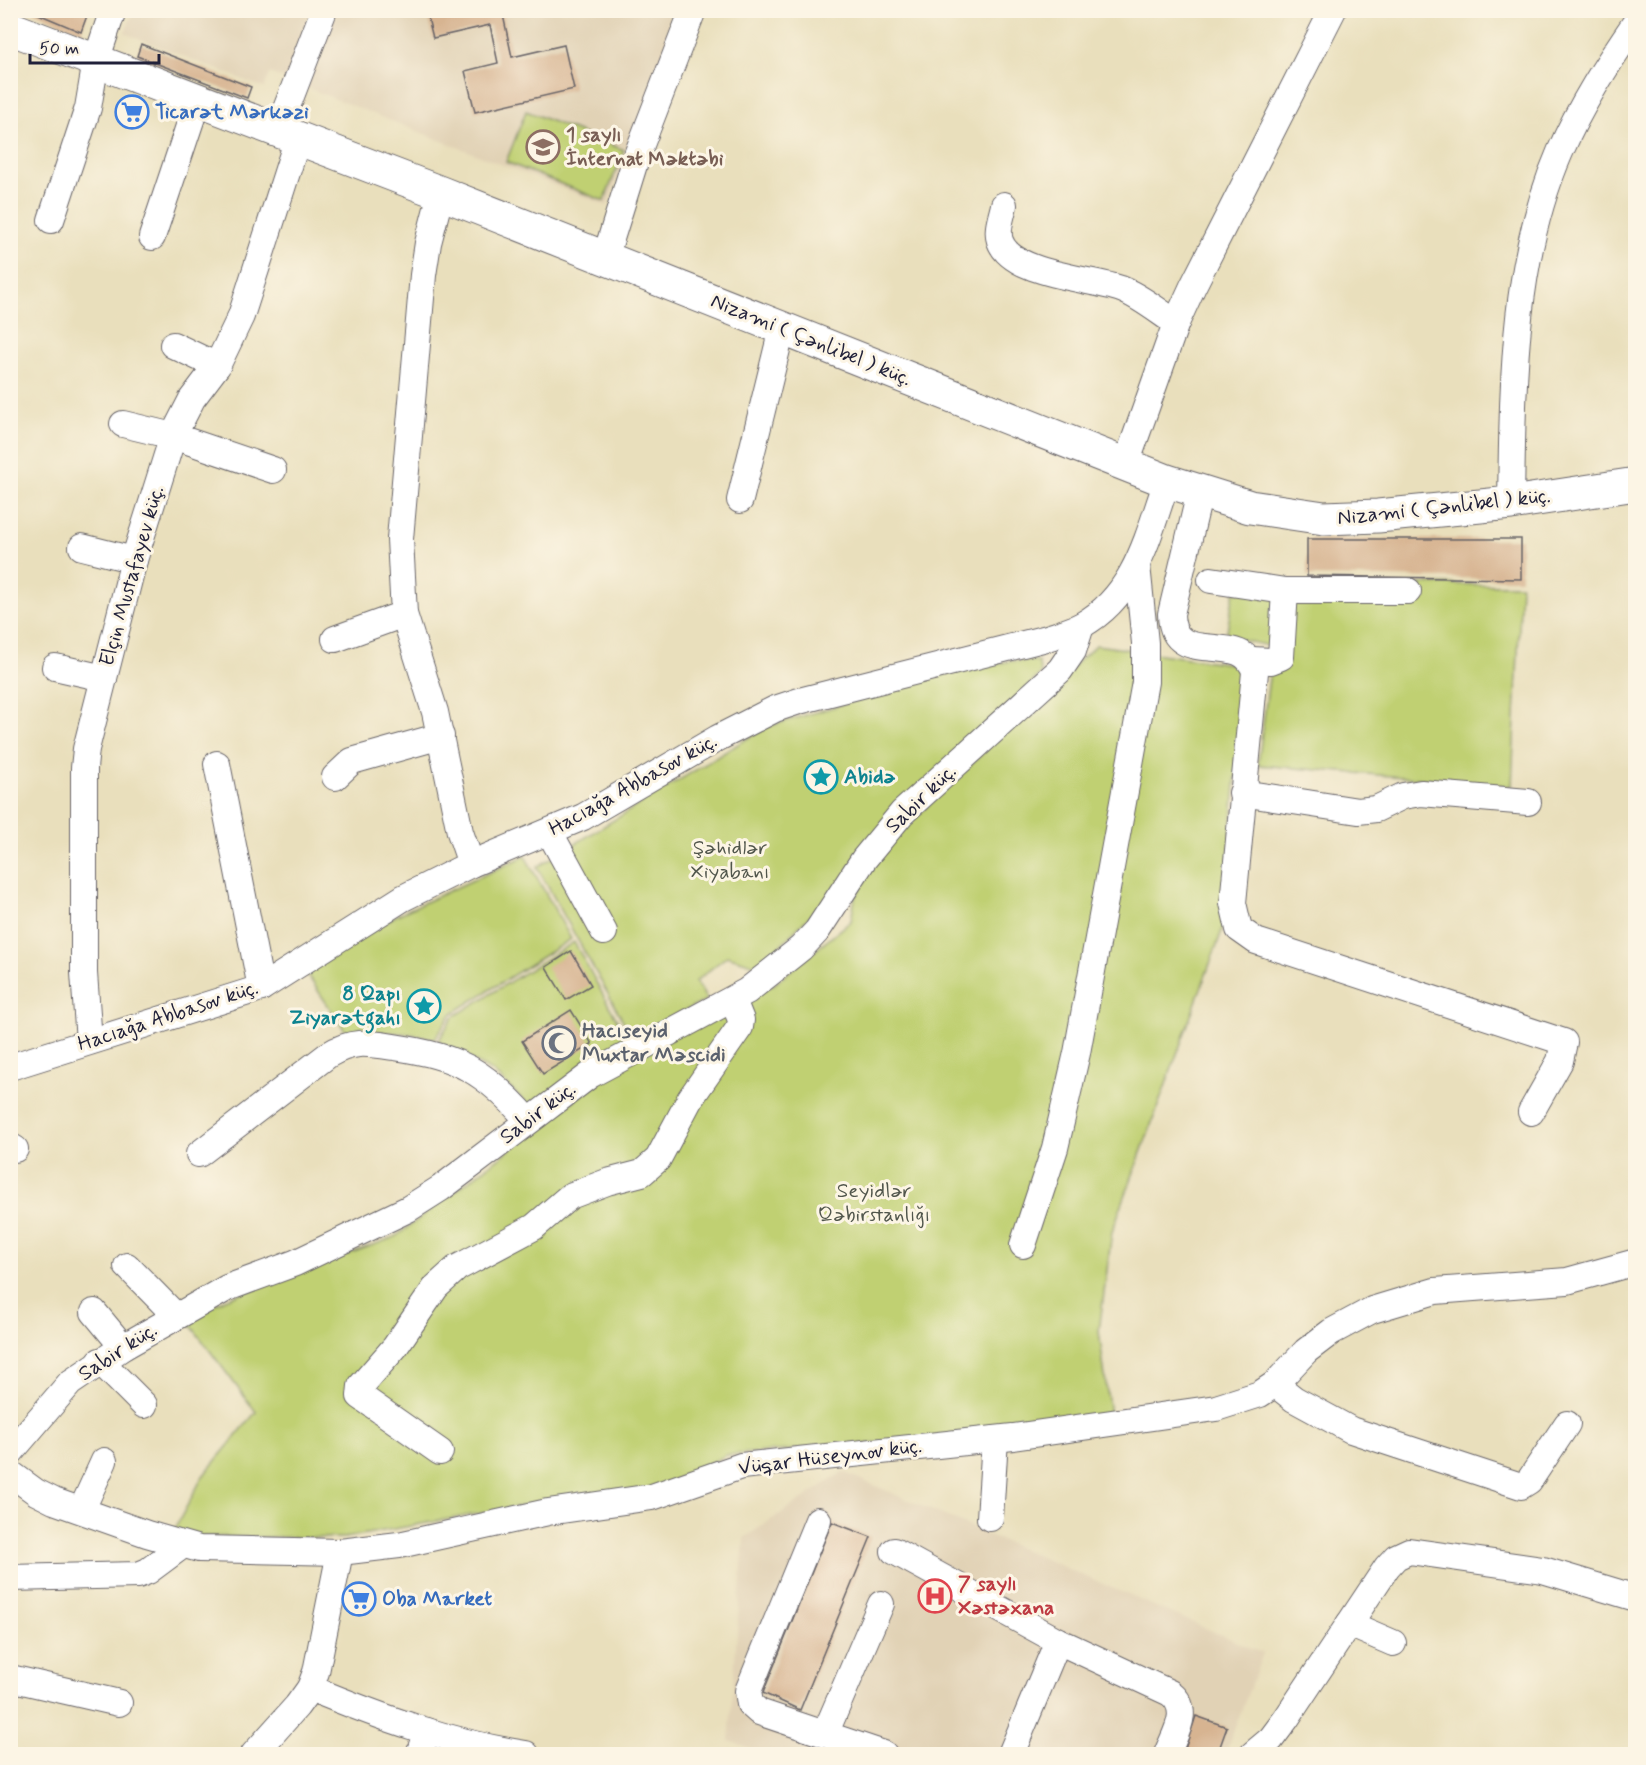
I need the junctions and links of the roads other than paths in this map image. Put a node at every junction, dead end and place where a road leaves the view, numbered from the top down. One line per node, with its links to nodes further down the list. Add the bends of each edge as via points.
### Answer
1 (113, 10): 7 (street)
2 (324, 10): 9 (street, Elçin Mustafayev küç.)
3 (693, 10): 14 (street, via 637,155)
4 (1333, 10): 15 (street)
5 (1635, 22): 27 (street, via 1584,105 1560,153 1530,246 1521,290 1512,396)
6 (10, 28): 7 (main road, Nizami ( Çənlibel ) küç.)
7 (96, 61): 8 (main road, Nizami ( Çənlibel ) küç.); 12 (street, via 88,108)
8 (198, 99): 9 (main road, Nizami ( Çənlibel ) küç.); 13 (street)
9 (288, 134): 10 (main road, Nizami ( Çənlibel ) küç.); 18 (street, Elçin Mustafayev küç., via 241,316)
10 (441, 193): 14 (main road, Nizami ( Çənlibel ) küç.); 34 (street, via 423,275 400,539)
11 (1004, 205): 15 (street, via 999,229 1001,243 1016,261 1124,290)
12 (51, 220)
13 (152, 237)
14 (604, 258): 16 (main road, Nizami ( Çənlibel ) küç.)
15 (1176, 323): 21 (street)
16 (782, 329): 21 (main road, Nizami ( Çənlibel ) küç.); 26 (street)
17 (173, 345): 18 (street)
18 (218, 366): 20 (street, Elçin Mustafayev küç., via 192,399)
19 (123, 424): 20 (street)
20 (173, 436): 22 (street); 29 (street, Elçin Mustafayev küç.)
21 (1126, 464): 23 (main road, Nizami ( Çənlibel ) küç.)
22 (273, 470)
23 (1167, 481): 25 (main road, Nizami ( Çənlibel ) küç.); 30 (street, Hacıağa Abbasov küç.)
24 (1635, 484): 27 (main road, Nizami ( Çənlibel ) küç.)
25 (1200, 492): 27 (main road, Nizami ( Çənlibel ) küç., via 1250,507 1324,518); 37 (street, via 1171,625 1188,644 1245,653)
26 (740, 500)
27 (1511, 503)
28 (82, 548): 29 (street)
29 (134, 560): 39 (street, Elçin Mustafayev küç.)
30 (1137, 565): 35 (street, Hacıağa Abbasov küç., via 1119,596); 55 (street, via 1145,682 1077,1053 1055,1148)
31 (1211, 580): 32 (street)
32 (1286, 591): 33 (street); 37 (street, via 1281,657)
33 (1408, 591)
34 (404, 614): 36 (street); 40 (street)
35 (1081, 626): 45 (street, Hacıağa Abbasov küç., via 775,709); 49 (street, Sabir küç., via 1073,651 1060,670 902,813 801,948)
36 (335, 639)
37 (1251, 660): 43 (street, via 1255,672)
38 (55, 667): 39 (street)
39 (104, 678): 50 (street, Elçin Mustafayev küç., via 84,768 84,973)
40 (441, 736): 42 (street, via 352,761); 46 (street, via 460,832)
41 (217, 764): 48 (street)
42 (335, 777)
43 (1242, 793): 44 (street, via 1358,811 1377,809 1403,796 1421,793); 52 (street, via 1233,903 1239,929 1256,942 1564,1042 1560,1061)
44 (1528, 802)
45 (549, 833): 46 (street, Hacıağa Abbasov küç.); 47 (street)
46 (471, 864): 48 (street, Hacıağa Abbasov küç., via 403,898)
47 (604, 932)
48 (261, 988): 50 (street, Hacıağa Abbasov küç.)
49 (733, 1000): 53 (street, Sabir küç., via 621,1056); 67 (street, via 740,1027 690,1099 658,1159 642,1173 570,1196 534,1227 457,1268 436,1287 395,1347 361,1386 360,1396 372,1407)
50 (89, 1041): 51 (street, Hacıağa Abbasov küç.)
51 (10, 1067)
52 (1531, 1112)
53 (528, 1120): 54 (street, via 496,1085 450,1058 356,1043 327,1055); 59 (street, Sabir küç., via 408,1209 295,1263 227,1288)
54 (199, 1154)
55 (1023, 1245)
56 (1635, 1262): 62 (street, Vüqar Hüseynov küç., via 1567,1281 1454,1288 1399,1300 1331,1332 1306,1351)
57 (127, 1266): 59 (street)
58 (94, 1312): 60 (street)
59 (175, 1315): 60 (street, Sabir küç.)
60 (123, 1347): 61 (street, Sabir küç.)
61 (100, 1361): 63 (street); 66 (street, Sabir küç., via 70,1383)
62 (1275, 1384): 64 (street, via 1351,1430 1521,1486 1529,1481); 65 (street, Vüqar Hüseynov küç., via 1260,1394 1216,1408)
63 (144, 1405)
64 (1567, 1424)
65 (995, 1439): 71 (street); 75 (street, Vüqar Hüseynov küç., via 741,1466 652,1497 548,1512 399,1545)
66 (14, 1441)
67 (440, 1452)
68 (104, 1461): 70 (street)
69 (10, 1473): 70 (street, Vüqar Hüseynov küç., via 36,1492)
70 (82, 1509): 73 (street, Vüqar Hüseynov küç.)
71 (990, 1518)
72 (818, 1520): 85 (street, via 748,1691 750,1704 759,1712)
73 (183, 1545): 75 (street, Vüqar Hüseynov küç., via 220,1550); 76 (street, via 138,1575)
74 (894, 1551): 80 (street)
75 (340, 1552): 83 (street)
76 (10, 1578)
77 (1635, 1598): 79 (street, via 1543,1570 1409,1551 1387,1567)
78 (881, 1604): 85 (street)
79 (1349, 1624): 81 (street); 92 (street, via 1286,1719)
80 (1058, 1641): 90 (street); 91 (street, via 1180,1701 1182,1712)
81 (1393, 1643)
82 (10, 1678): 84 (street)
83 (310, 1688): 86 (street, via 377,1716); 87 (street)
84 (119, 1702)
85 (825, 1734): 89 (street)
86 (423, 1743): 88 (street)
87 (254, 1755)
88 (526, 1755)
89 (884, 1755)
90 (1011, 1755)
91 (1167, 1755)
92 (1253, 1755)

